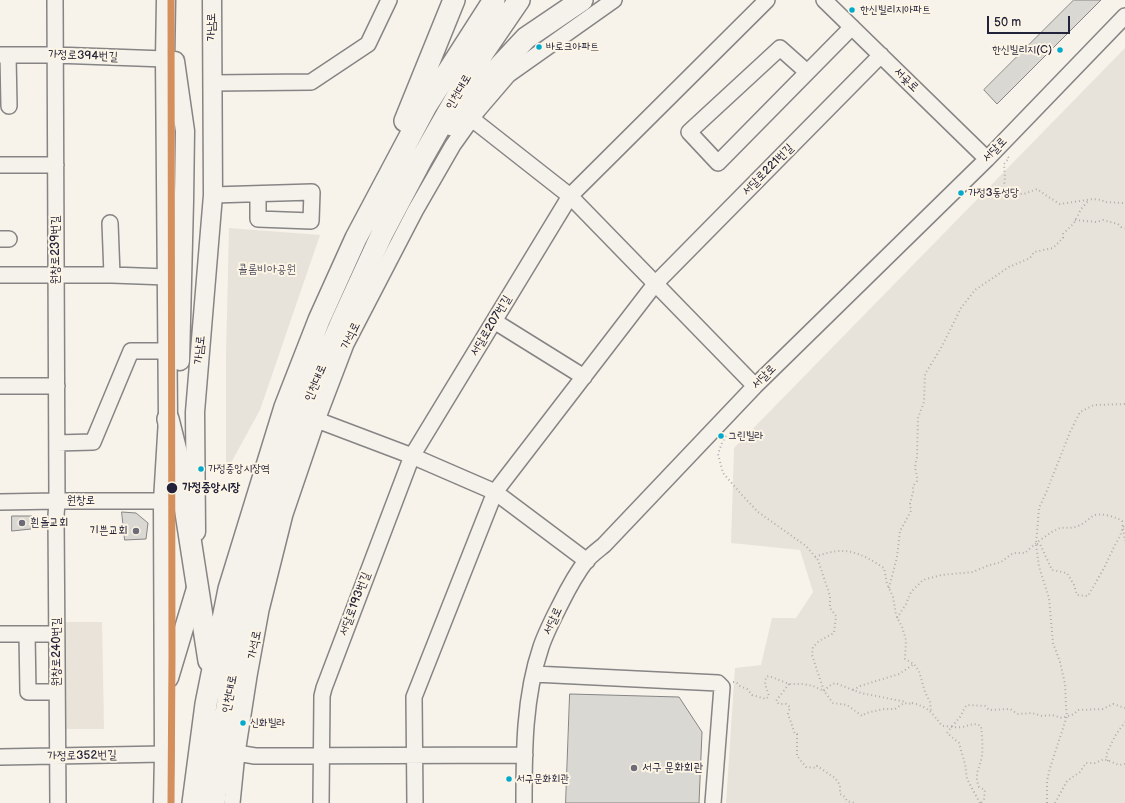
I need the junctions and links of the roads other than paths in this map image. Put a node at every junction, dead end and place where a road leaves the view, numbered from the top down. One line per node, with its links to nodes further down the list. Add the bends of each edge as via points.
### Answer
1 (55, 0): 15 (street, 원창로239번길)
2 (166, 0): 17 (main road, 가남로); 29 (main road, via 185,131)
3 (212, 0): 19 (main road, 가남로)
4 (389, 0): 19 (street, via 368,44 311,82)
5 (454, 0): 31 (highway)
6 (494, 0): 31 (highway, 인천대로, via 426,106)
7 (519, 0): 23 (highway, 인천대로, via 478,60)
8 (582, 0): 23 (highway, via 526,38)
9 (614, 0): 21 (street, 가석로, via 508,75)
10 (767, 0): 27 (street)
11 (824, 0): 13 (street, 서곶로)
12 (1125, 16): 22 (street, 서달로)
13 (852, 27): 16 (street, 서곶로); 18 (street)
14 (4, 55): 15 (street, 가정로394번길); 20 (street)
15 (55, 55): 17 (street, 가정로394번길); 25 (street, 원창로239번길)
16 (881, 56): 22 (street, 서곶로); 36 (street, 서달로221번길)
17 (165, 59): 35 (main road, 가남로)
18 (807, 72): 18 (street, via 718,162 689,132 780,48)
19 (212, 83): 28 (main road, 가남로)
20 (9, 106)
21 (472, 119): 27 (street); 44 (street, 가석로, via 453,145 415,211 346,344)
22 (992, 154): 42 (street, 서달로)
23 (421, 160): 71 (highway, 인천대로, via 382,234 301,416 270,513 245,604)
24 (0, 165): 25 (street)
25 (56, 165): 33 (street, 원창로239번길)
26 (258, 194): 28 (street)
27 (570, 196): 36 (street); 37 (street, 서달로207번길)
28 (213, 197): 29 (main road, via 198,211); 53 (main road, 가남로, via 195,412)
29 (184, 201): 46 (main road)
30 (110, 224): 34 (street)
31 (356, 238): 57 (highway, 인천대로, via 319,320 286,407 229,589)
32 (0, 275): 33 (street)
33 (56, 275): 34 (street); 41 (street, 원창로239번길)
34 (112, 275): 35 (street)
35 (167, 277): 38 (main road, 가남로)
36 (655, 284): 39 (street); 42 (street)
37 (494, 321): 39 (street); 47 (street, 서달로207번길)
38 (168, 352): 43 (main road, 가남로); 45 (street, via 131,350 93,442)
39 (584, 376): 48 (street)
40 (0, 386): 41 (street)
41 (57, 386): 45 (street, 원창로239번길)
42 (755, 386): 52 (street, 서달로)
43 (168, 419): 46 (highway); 51 (main road, 가남로)
44 (317, 420): 47 (street); 61 (street, 가석로, via 285,514 270,573)
45 (57, 443): 49 (street, 원창로239번길)
46 (177, 455): 53 (highway)
47 (412, 456): 48 (street); 63 (street, 서달로193번길, via 324,688)
48 (495, 492): 52 (street); 64 (street, via 414,697)
49 (57, 500): 50 (street, 원창로); 51 (street, 원창로); 56 (street, 원창로240번길)
50 (0, 502)
51 (163, 502): 60 (main road, 가남로)
52 (587, 561): 58 (street, 서달로, via 568,588 554,617 541,646)
53 (197, 585): 57 (highway); 60 (main road, 가남로)
54 (0, 634): 55 (street)
55 (27, 634): 56 (street); 59 (street, via 28,692)
56 (57, 634): 59 (street, 원창로240번길)
57 (211, 673): 70 (highway, 인천대로)
58 (534, 674): 65 (street, 서달로, via 528,704); 76 (street, via 718,683 722,687)
59 (57, 692): 67 (street, 원창로240번길)
60 (164, 696): 62 (main road, 가남로)
61 (237, 752): 63 (street, via 255,756); 72 (street, 가석로)
62 (164, 754): 67 (street, 가정로352번길); 69 (main road, 가남로)
63 (321, 756): 64 (street); 73 (street, 서달로193번길)
64 (415, 756): 65 (street); 74 (street)
65 (525, 756): 75 (street, 서달로)
66 (0, 757): 67 (street, 가정로352번길)
67 (57, 757): 68 (street, 원창로240번길)
68 (58, 803)
69 (163, 803)
70 (193, 803)
71 (214, 803)
72 (232, 803)
73 (321, 803)
74 (415, 803)
75 (524, 803)
76 (714, 803)

